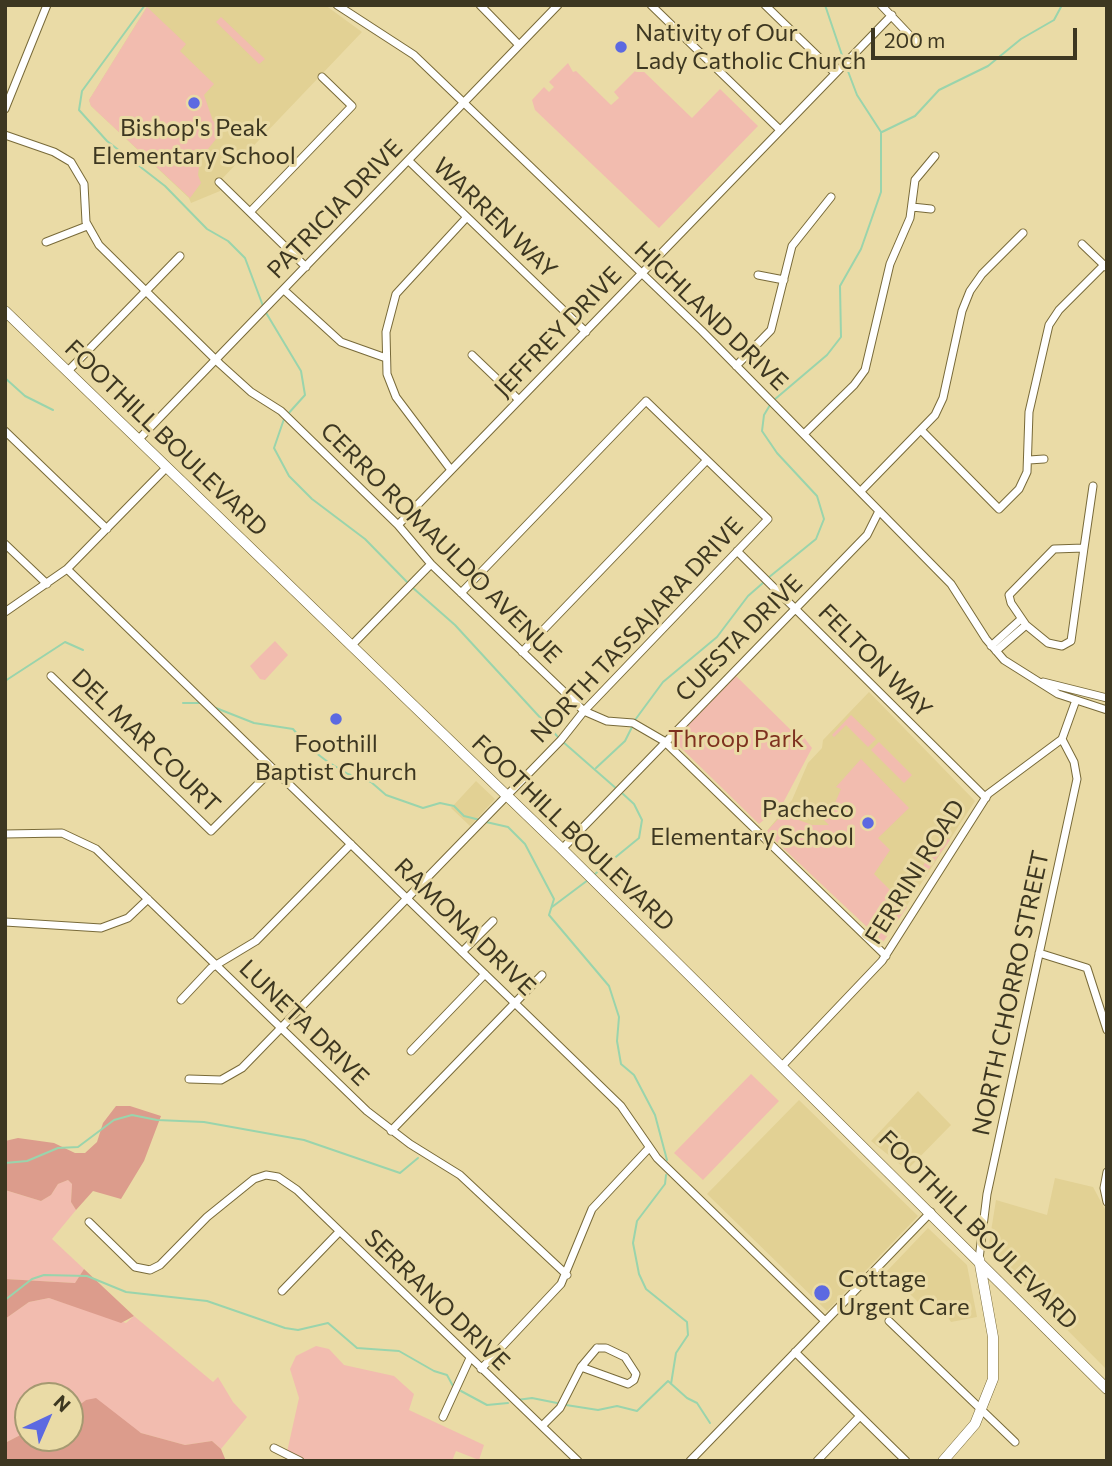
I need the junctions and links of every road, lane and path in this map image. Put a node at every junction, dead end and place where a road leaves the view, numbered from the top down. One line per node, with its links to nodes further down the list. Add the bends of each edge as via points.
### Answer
1 (47, 5): 14 (street)
2 (337, 5): 13 (street, HIGHLAND DRIVE, via 414,55)
3 (480, 5): 10 (street)
4 (558, 5): 10 (street, PATRICIA DRIVE)
5 (650, 5): 15 (street)
6 (765, 5): 11 (street)
7 (881, 5): 8 (street)
8 (892, 15): 9 (street); 11 (street, JEFFREY DRIVE)
9 (917, 43)
10 (519, 45): 13 (street, PATRICIA DRIVE)
11 (835, 73): 15 (street, JEFFREY DRIVE)
12 (322, 77): 23 (street, via 352,106)
13 (464, 103): 18 (street, PATRICIA DRIVE); 32 (street, HIGHLAND DRIVE)
14 (5, 109)
15 (780, 130): 32 (street, JEFFREY DRIVE)
16 (5, 135): 25 (street, via 54,152 75,167 84,184)
17 (935, 156): 21 (street, via 915,180)
18 (409, 161): 24 (street, WARREN WAY); 31 (street, PATRICIA DRIVE)
19 (219, 182): 23 (street)
20 (831, 197): 34 (street, via 796,238)
21 (912, 207): 22 (street); 47 (street, via 890,264 865,370)
22 (932, 209)
23 (250, 212): 31 (street)
24 (467, 217): 38 (street, WARREN WAY); 40 (street, via 396,295 386,332)
25 (87, 226): 27 (street); 35 (street, CERRO ROMAULDO AVENUE, via 99,245)
26 (1023, 233): 46 (street, via 970,291 941,404)
27 (46, 242)
28 (1082, 244): 30 (street)
29 (180, 256): 35 (street)
30 (1106, 266): 51 (street, via 1055,315 1046,331 1029,411)
31 (306, 267): 36 (street, PATRICIA DRIVE)
32 (641, 274): 38 (street, JEFFREY DRIVE); 42 (street, HIGHLAND DRIVE)
33 (758, 275): 34 (street)
34 (784, 280): 42 (street, via 771,330)
35 (145, 290): 41 (street, CERRO ROMAULDO AVENUE); 43 (street)
36 (284, 290): 40 (street, via 341,342); 41 (street, PATRICIA DRIVE)
37 (5, 312): 43 (street, FOOTHILL BOULEVARD)
38 (586, 332): 44 (street, JEFFREY DRIVE)
39 (472, 355): 44 (street)
40 (386, 358): 53 (street, via 396,397)
41 (216, 360): 48 (street, PATRICIA DRIVE); 57 (street, CERRO ROMAULDO AVENUE, via 251,392 281,411)
42 (736, 366): 47 (street, HIGHLAND DRIVE)
43 (68, 371): 48 (street, FOOTHILL BOULEVARD)
44 (519, 400): 53 (street, JEFFREY DRIVE)
45 (5, 431): 58 (street)
46 (922, 431): 51 (street, via 999,509 1019,489); 55 (street)
47 (804, 434): 55 (street, HIGHLAND DRIVE)
48 (138, 440): 52 (street, FOOTHILL BOULEVARD)
49 (1044, 459): 51 (street)
50 (707, 460): 61 (street, NORTH TASSAJARA DRIVE, via 768,519); 65 (street, via 646,401); 71 (street)
51 (1029, 460)
52 (167, 467): 58 (street); 69 (street, FOOTHILL BOULEVARD)
53 (452, 470): 57 (street, JEFFREY DRIVE)
54 (1093, 486): 60 (street)
55 (861, 491): 56 (street, HIGHLAND DRIVE)
56 (880, 511): 66 (street, CUESTA DRIVE, via 867,535); 70 (street, HIGHLAND DRIVE, via 951,584)
57 (398, 526): 62 (street, CERRO ROMAULDO AVENUE)
58 (107, 529): 63 (street)
59 (5, 544): 64 (street)
60 (1084, 548): 68 (street, via 1054,549 1009,594); 68 (street, via 1071,641 1062,646 1048,643)
61 (737, 551): 66 (street, FELTON WAY); 77 (street, NORTH TASSAJARA DRIVE)
62 (431, 564): 65 (street, CERRO ROMAULDO AVENUE); 69 (street)
63 (67, 569): 64 (street); 80 (street, RAMONA DRIVE)
64 (47, 584): 67 (street)
65 (461, 593): 71 (street, CERRO ROMAULDO AVENUE)
66 (795, 608): 79 (street, CUESTA DRIVE); 82 (street, FELTON WAY)
67 (5, 612)
68 (1024, 622): 70 (street)
69 (351, 646): 81 (street, FOOTHILL BOULEVARD)
70 (994, 648): 73 (street, HIGHLAND DRIVE)
71 (522, 652): 77 (street, CERRO ROMAULDO AVENUE)
72 (51, 676): 80 (street, DEL MAR COURT, via 211,831)
73 (1033, 679): 74 (street, HIGHLAND DRIVE); 75 (street, HIGHLAND DRIVE)
74 (1107, 698)
75 (1076, 700): 76 (street, HIGHLAND DRIVE); 78 (street)
76 (1107, 710)
77 (584, 711): 79 (street, CERRO ROMAULDO AVENUE, via 607,721 634,723); 81 (street, NORTH TASSAJARA DRIVE)
78 (1062, 739): 82 (street, FERRINI ROAD); 91 (street, NORTH CHORRO STREET, via 1077,779)
79 (664, 741): 85 (street, CUESTA DRIVE); 92 (street, CERRO ROMAULDO AVENUE)
80 (273, 769): 84 (street, RAMONA DRIVE)
81 (505, 797): 85 (street, FOOTHILL BOULEVARD); 87 (street, NORTH TASSAJARA DRIVE)
82 (986, 798): 92 (street, FERRINI ROAD)
83 (5, 834): 86 (street, LUNETA DRIVE, via 50,832 75,837 96,849)
84 (351, 844): 87 (street, RAMONA DRIVE); 93 (street, via 256,942)
85 (562, 849): 101 (street, FOOTHILL BOULEVARD)
86 (148, 898): 89 (street, via 128,918 101,928); 93 (street, LUNETA DRIVE)
87 (407, 898): 90 (street, RAMONA DRIVE); 98 (street, NORTH TASSAJARA DRIVE)
88 (493, 921): 90 (street)
89 (5, 922)
90 (463, 952): 94 (street, RAMONA DRIVE)
91 (1039, 953): 99 (street, via 1084,965); 110 (street, NORTH CHORRO STREET, via 987,1194)
92 (886, 956): 101 (street, FERRINI ROAD)
93 (216, 964): 96 (street); 98 (street, LUNETA DRIVE)
94 (485, 974): 97 (street, RAMONA DRIVE); 100 (street)
95 (542, 975): 97 (street)
96 (181, 1000)
97 (515, 1003): 103 (street); 104 (street, RAMONA DRIVE, via 621,1106)
98 (281, 1028): 102 (street, NORTH TASSAJARA DRIVE, via 229,1078 213,1082); 103 (street, LUNETA DRIVE)
99 (1107, 1030)
100 (411, 1051)
101 (782, 1066): 107 (street, FOOTHILL BOULEVARD)
102 (189, 1079)
103 (391, 1130): 111 (street, LUNETA DRIVE, via 460,1175)
104 (649, 1148): 111 (street, via 592,1209); 113 (street, RAMONA DRIVE)
105 (1107, 1172): 106 (street)
106 (1107, 1202)
107 (931, 1212): 110 (street, FOOTHILL BOULEVARD); 113 (street)
108 (89, 1222): 109 (street, SERRANO DRIVE, via 135,1267 150,1270 249,1183 266,1175 290,1184)
109 (339, 1232): 112 (street); 116 (street, SERRANO DRIVE)
110 (979, 1259): 119 (street, FOOTHILL BOULEVARD); 120 (street, via 995,1349 993,1379)
111 (567, 1275): 118 (street)
112 (282, 1291)
113 (825, 1321): 115 (street)
114 (890, 1321): 120 (street)
115 (795, 1352): 121 (street); 128 (street)
116 (470, 1358): 118 (street, SERRANO DRIVE); 122 (street)
117 (581, 1367): 117 (street, via 591,1352 606,1348 625,1357 636,1374 628,1384); 123 (street, via 560,1408)
118 (481, 1369): 123 (street, SERRANO DRIVE)
119 (1107, 1389)
120 (983, 1411): 124 (street); 131 (street)
121 (860, 1416): 129 (street); 130 (street)
122 (443, 1417)
123 (542, 1426): 127 (street, SERRANO DRIVE)
124 (1015, 1442)
125 (274, 1448): 126 (street)
126 (300, 1461)
127 (578, 1461)
128 (690, 1461)
129 (817, 1461)
130 (906, 1461)
131 (943, 1461)

